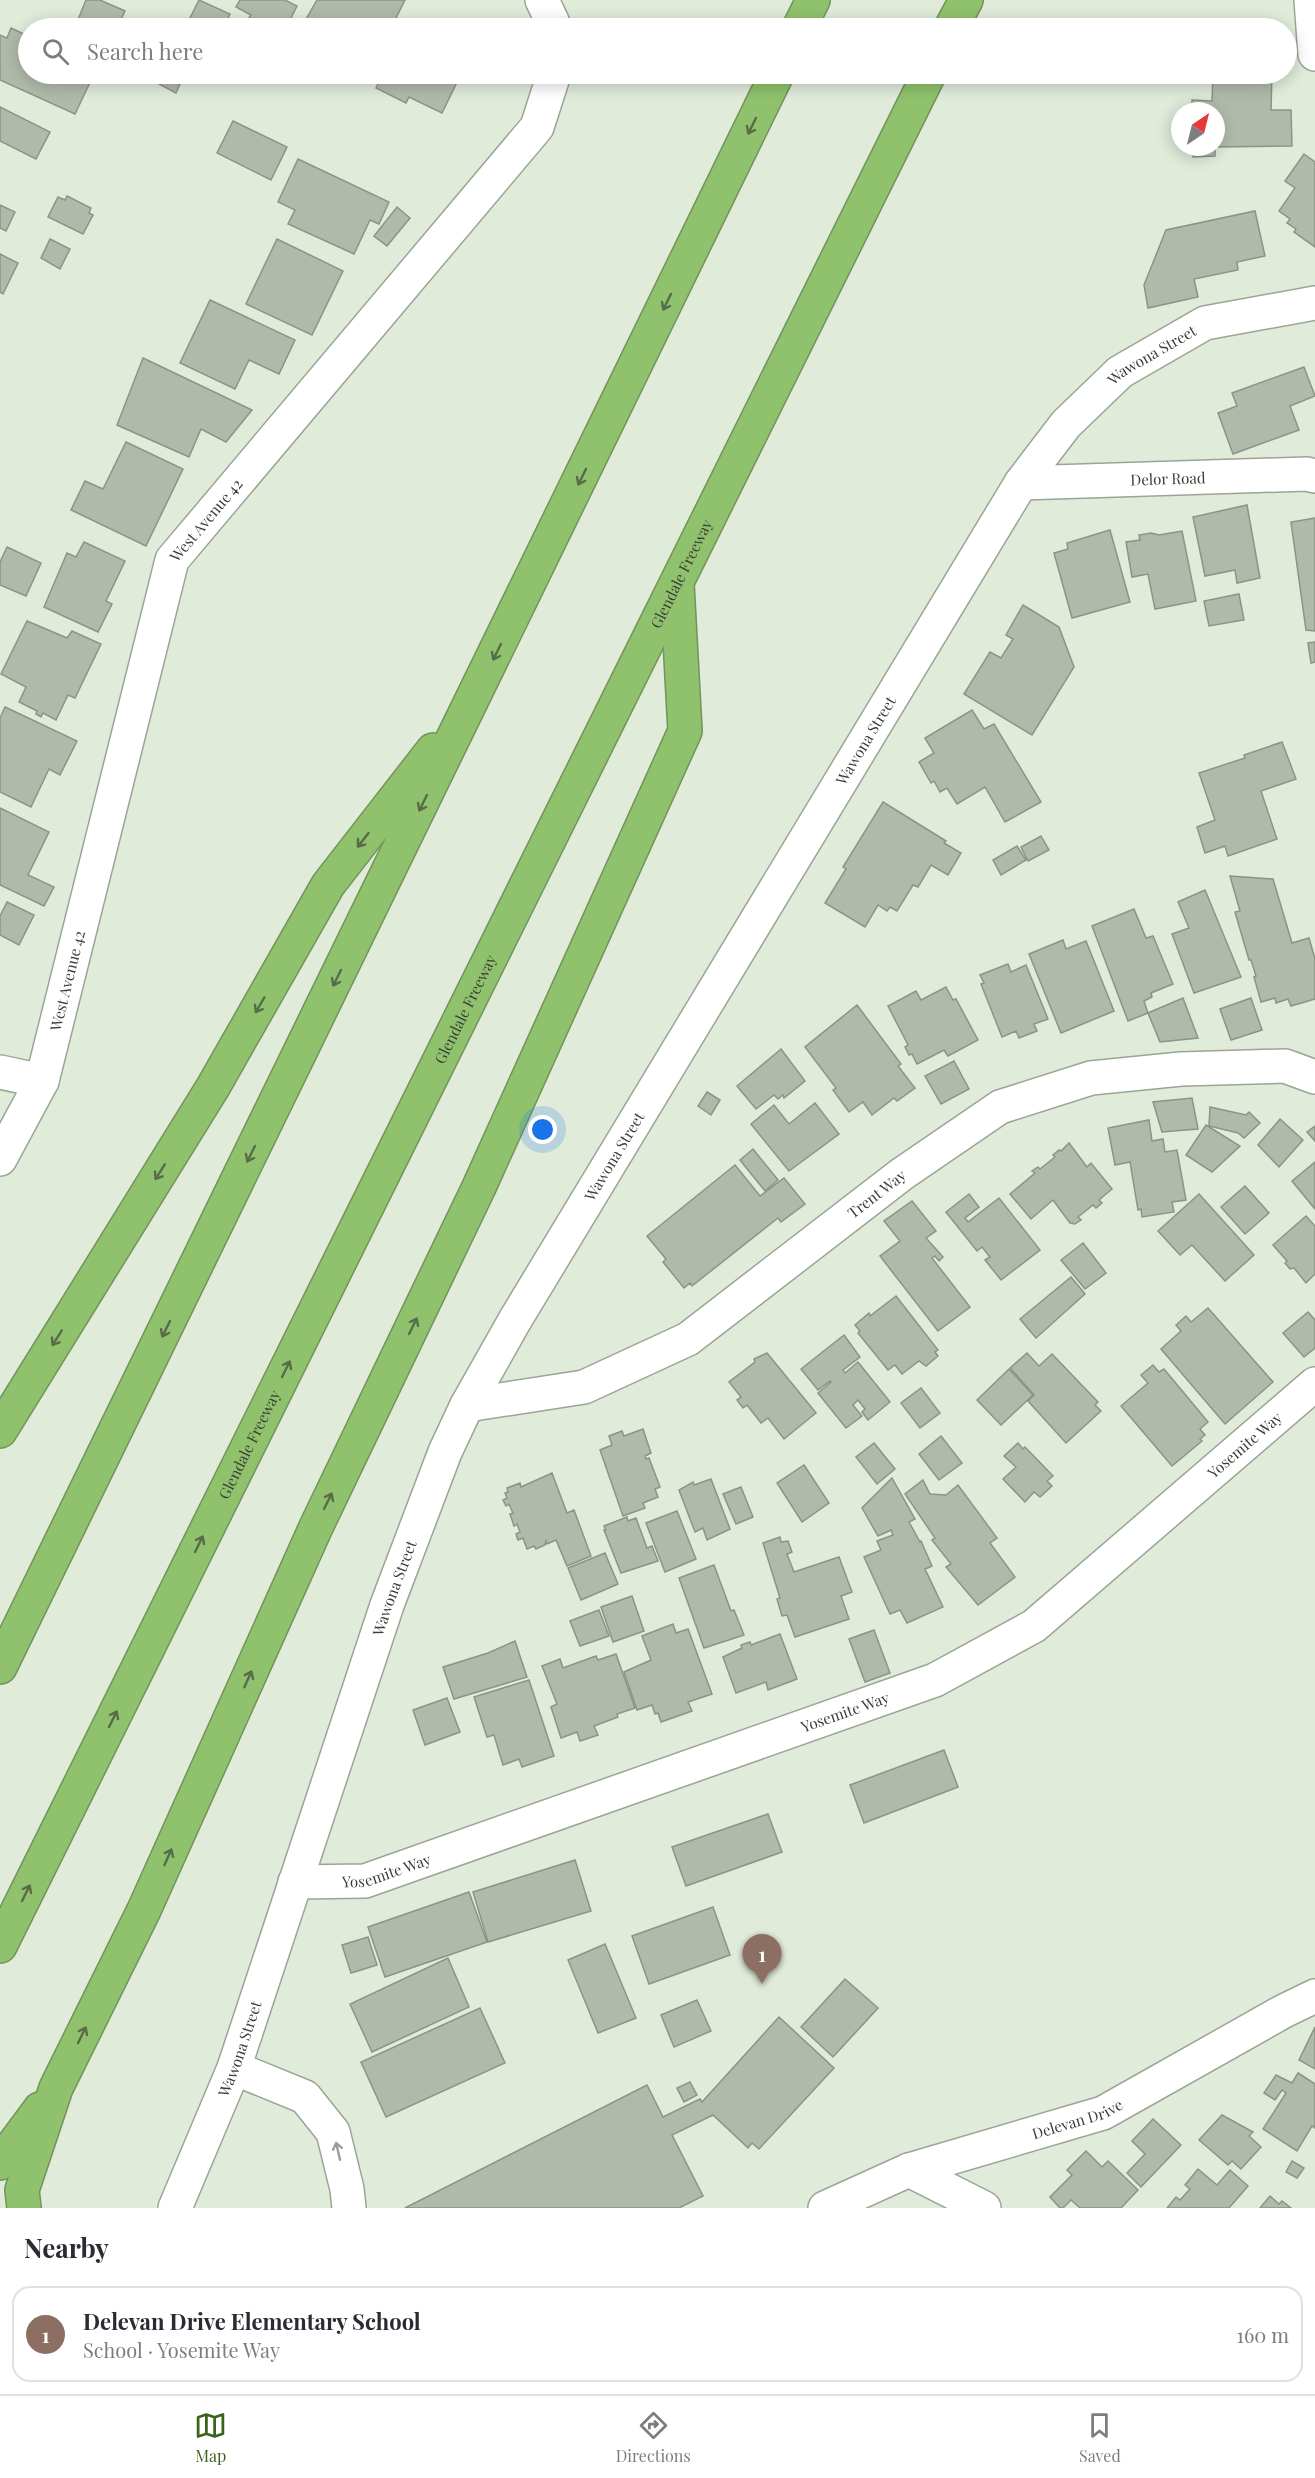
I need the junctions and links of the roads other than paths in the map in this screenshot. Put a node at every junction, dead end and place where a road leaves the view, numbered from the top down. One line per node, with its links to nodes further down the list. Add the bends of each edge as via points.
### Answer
1 (813, 0): 4 (highway)
2 (966, 0): 5 (highway)
3 (1311, 0): 6 (street)
4 (804, 18)
5 (956, 18)
6 (1315, 54)
7 (551, 84): 17 (street, West Avenue 42, via 537,128 172,560)
8 (772, 84): 14 (highway, one-way to 14)
9 (924, 84): 13 (highway, Glendale Freeway)
10 (1315, 303): 12 (street, Wawona Street, via 1204,323 1120,372 1066,424)
11 (1315, 476): 12 (street, Delor Road)
12 (1021, 483): 20 (street, Wawona Street)
13 (677, 581): 24 (highway, Glendale Freeway, one-way to 13); 27 (highway, one-way to 13, via 144,1910 316,1527 479,1187 685,731)
14 (476, 694): 21 (highway, one-way to 21, via 328,885 213,1087); 22 (highway, one-way to 22)
15 (0, 1072): 17 (street)
16 (1315, 1077): 20 (street, Trent Way, via 1285,1066 1181,1069 1091,1078 1000,1107 902,1174 688,1339 584,1388)
17 (42, 1082): 18 (street, West Avenue 42)
18 (0, 1160)
19 (1315, 1384): 23 (street, Yosemite Way, via 1034,1626 935,1680 365,1881)
20 (467, 1405): 23 (street, Wawona Street, via 387,1605)
21 (0, 1431)
22 (0, 1668)
23 (295, 1882): 26 (street, Wawona Street)
24 (0, 1946)
25 (1315, 1996): 29 (street, Delevan Drive, via 1102,2114)
26 (234, 2068): 31 (street, Wawona Street); 32 (street, one-way to 26, via 333,2132 305,2097)
27 (56, 2088): 28 (highway); 30 (highway, via 22,2190)
28 (0, 2163)
29 (909, 2170): 33 (street, Delevan Drive); 34 (street)
30 (24, 2208)
31 (175, 2208)
32 (349, 2208)
33 (825, 2208)
34 (984, 2208)

